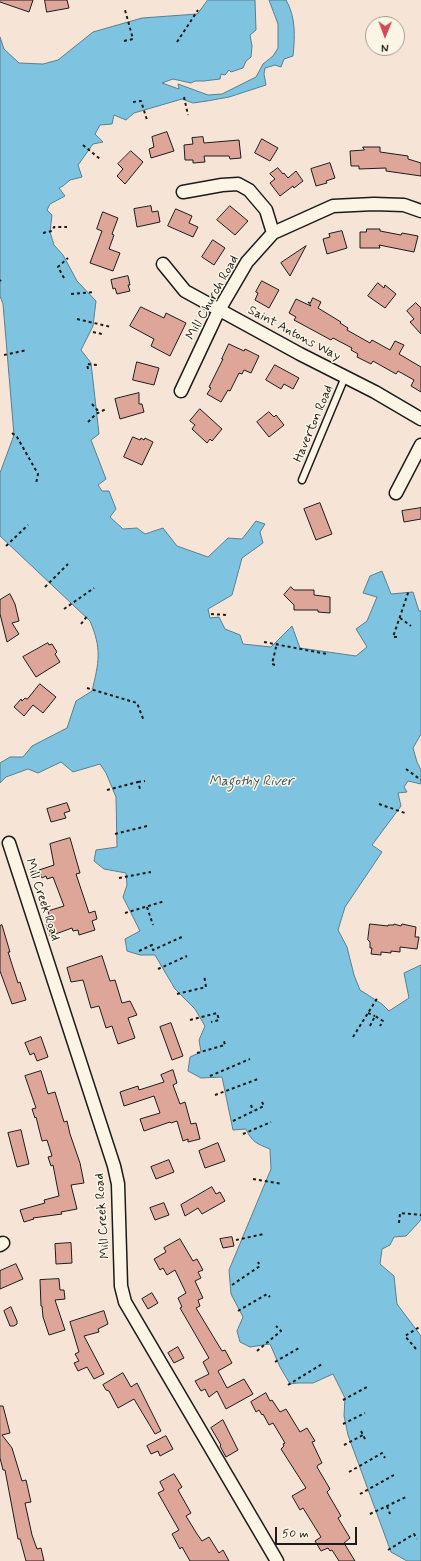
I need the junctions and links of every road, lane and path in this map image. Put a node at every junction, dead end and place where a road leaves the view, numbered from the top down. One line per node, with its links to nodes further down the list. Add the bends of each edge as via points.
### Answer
1 (125, 10): 3 (path, via 133,39)
2 (198, 10): 4 (path)
3 (124, 41)
4 (177, 42)
5 (184, 97): 7 (path)
6 (133, 102): 8 (path, via 141,100)
7 (188, 116)
8 (147, 120)
9 (83, 145): 10 (path)
10 (100, 159)
11 (183, 192): 15 (street, via 238,184 249,190 266,210)
12 (421, 210): 15 (street, Mill Church Road, via 374,204 333,206)
13 (66, 227): 14 (path, via 54,227 52,231)
14 (44, 232)
15 (273, 233): 21 (street, Mill Church Road, via 247,262)
16 (68, 258): 18 (path, via 58,267)
17 (163, 264): 21 (street, Saint Antons Way, via 184,291)
18 (64, 278)
19 (94, 292): 20 (path)
20 (71, 294)
21 (219, 310): 30 (street, Saint Antons Way); 31 (street, Mill Church Road)
22 (77, 319): 23 (path)
23 (111, 327)
24 (93, 332): 25 (path)
25 (102, 334)
26 (27, 350): 27 (path)
27 (4, 355)
28 (97, 365): 29 (path, via 87,364)
29 (88, 368)
30 (345, 377): 35 (street, Saint Antons Way); 39 (lane, Haverton Road)
31 (181, 391)
32 (92, 404): 34 (path)
33 (106, 409): 34 (path)
34 (100, 412): 36 (path)
35 (421, 419)
36 (88, 422)
37 (12, 433): 40 (path, via 17,437 38,474)
38 (421, 445): 41 (street)
39 (302, 480)
40 (36, 484)
41 (396, 493)
42 (28, 525): 43 (path)
43 (6, 546)
44 (68, 564): 45 (path)
45 (45, 587)
46 (94, 588): 48 (path)
47 (408, 590): 52 (path)
48 (64, 609)
49 (211, 614): 51 (path)
50 (88, 615): 53 (path)
51 (226, 615)
52 (400, 618): 54 (path); 55 (path, via 393,637)
53 (82, 624)
54 (411, 626)
55 (397, 637)
56 (264, 642): 58 (path)
57 (277, 642): 59 (path, via 272,664)
58 (327, 654)
59 (275, 665)
60 (87, 688): 61 (path, via 137,703)
61 (144, 721)
62 (406, 769): 63 (path)
63 (421, 780)
64 (145, 781): 65 (path)
65 (138, 782): 66 (path); 67 (path)
66 (107, 790)
67 (140, 790)
68 (378, 804): 69 (path)
69 (405, 813)
70 (147, 826): 71 (path)
71 (115, 834)
72 (9, 843): 141 (street, Mill Creek Road, via 114,1166 118,1184 121,1286 125,1302)
73 (151, 872): 74 (path)
74 (119, 878)
75 (166, 901): 76 (path)
76 (147, 906): 77 (path); 78 (path)
77 (125, 913)
78 (153, 925)
79 (184, 936): 80 (path, via 154,950 152,945)
80 (139, 951)
81 (188, 956): 82 (path)
82 (158, 970)
83 (204, 975): 84 (path, via 206,987)
84 (177, 994)
85 (378, 997): 86 (path)
86 (368, 1012): 87 (path); 92 (path)
87 (375, 1016): 90 (path); 91 (path, via 383,1021)
88 (190, 1020): 89 (path, via 217,1013 219,1020)
89 (211, 1022)
90 (370, 1026)
91 (380, 1026)
92 (353, 1037)
93 (224, 1041): 94 (path, via 225,1045)
94 (196, 1053)
95 (250, 1059): 96 (path)
96 (210, 1076)
97 (258, 1080): 98 (path)
98 (215, 1095)
99 (262, 1102): 101 (path, via 264,1106)
100 (251, 1105): 101 (path)
101 (254, 1111): 102 (path)
102 (233, 1121)
103 (271, 1122): 104 (path)
104 (243, 1134)
105 (253, 1179): 106 (path)
106 (282, 1184)
107 (421, 1215): 108 (path, via 400,1214)
108 (399, 1223)
109 (264, 1234): 110 (path)
110 (236, 1240)
111 (258, 1262): 112 (path, via 260,1266)
112 (232, 1285)
113 (270, 1297): 114 (path, via 267,1294)
114 (238, 1311)
115 (276, 1326): 119 (path, via 281,1331)
116 (421, 1326): 118 (path, via 405,1336)
117 (299, 1348): 120 (path)
118 (416, 1350)
119 (257, 1352)
120 (275, 1362)
121 (322, 1364): 122 (path)
122 (288, 1385)
123 (367, 1387): 124 (path)
124 (343, 1400)
125 (365, 1413): 126 (path)
126 (343, 1424)
127 (361, 1431): 128 (path)
128 (363, 1435): 129 (path); 130 (path)
129 (365, 1439)
130 (344, 1445)
131 (385, 1458): 132 (path, via 382,1453)
132 (349, 1472)
133 (394, 1475): 134 (path)
134 (360, 1494)
135 (406, 1497): 136 (path)
136 (387, 1506): 137 (path); 138 (path)
137 (370, 1514)
138 (390, 1514)
139 (417, 1539): 140 (path, via 414,1534)
140 (388, 1550)
141 (277, 1561)

